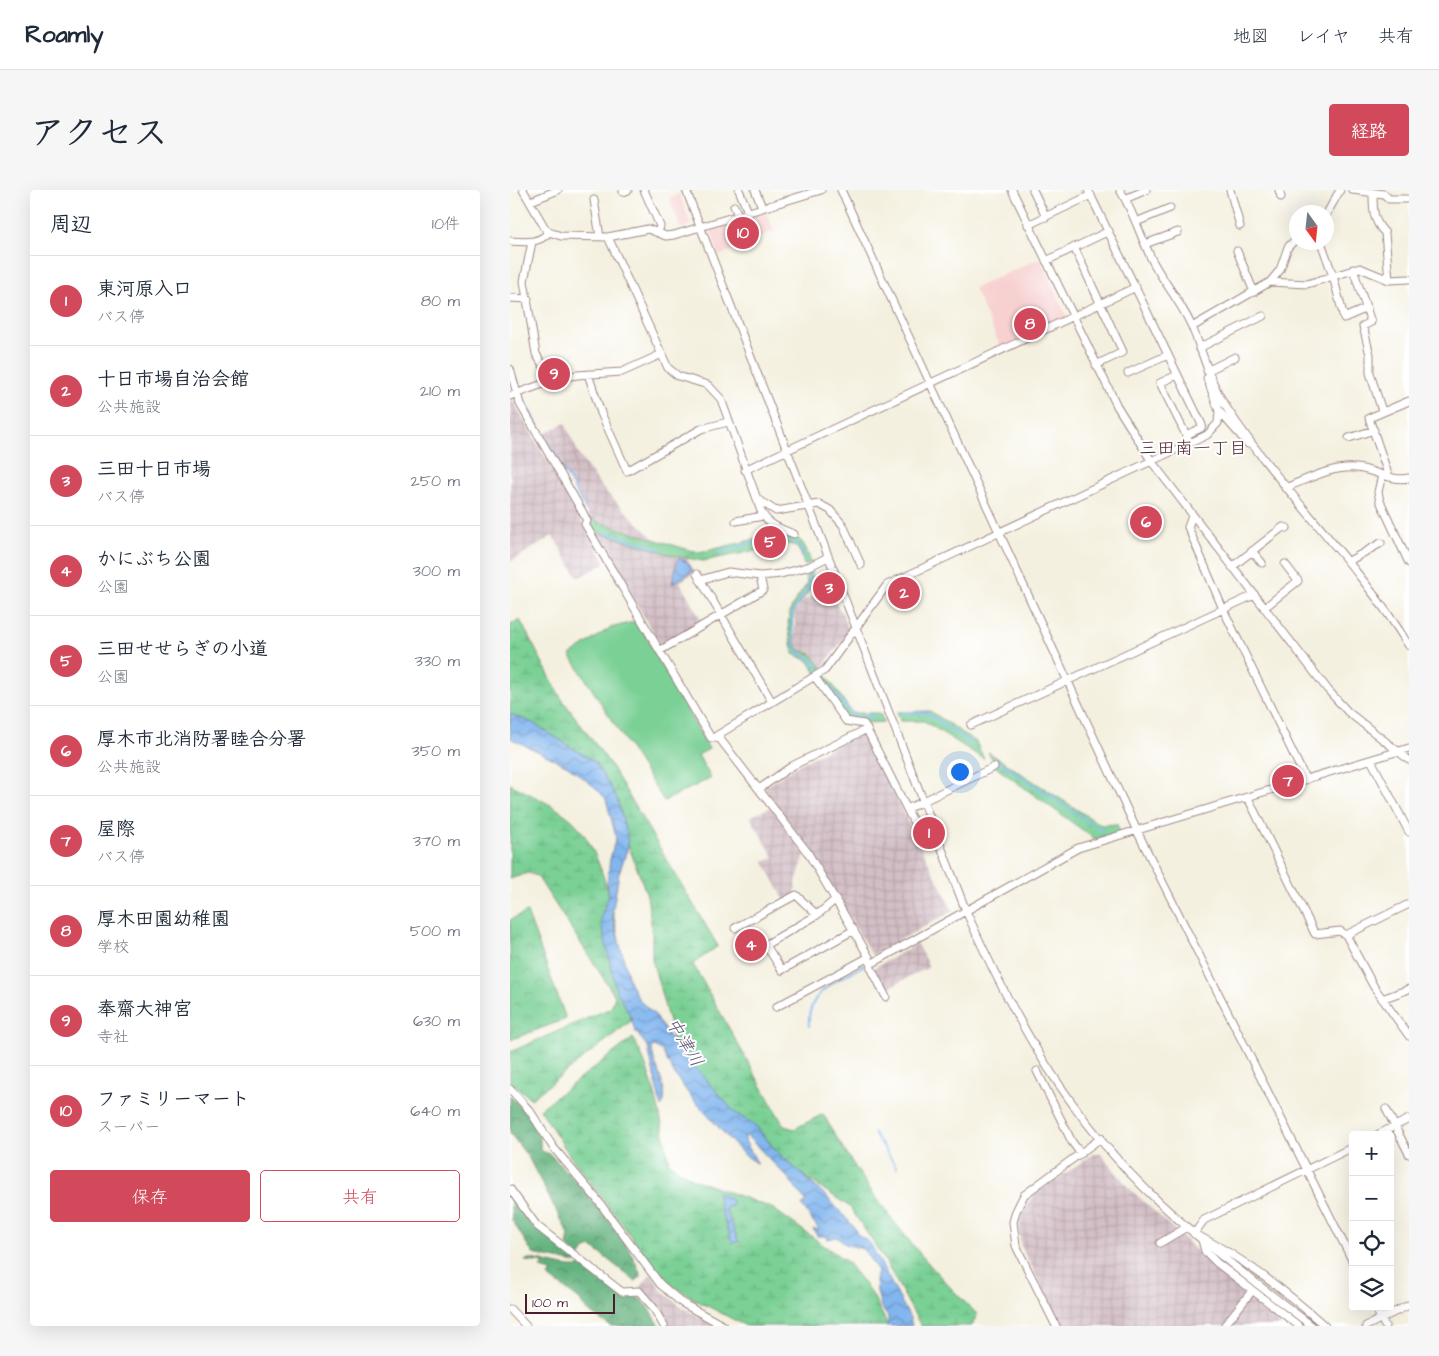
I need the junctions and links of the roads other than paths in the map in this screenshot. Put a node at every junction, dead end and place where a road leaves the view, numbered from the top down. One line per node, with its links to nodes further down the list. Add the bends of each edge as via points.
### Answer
1 (523, 190): 21 (street)
2 (558, 190): 21 (street)
3 (644, 190): 36 (street, via 660,226)
4 (686, 190): 32 (street)
5 (739, 190): 26 (street)
6 (755, 190): 24 (street)
7 (821, 190): 24 (street)
8 (841, 190): 72 (street)
9 (1012, 190): 30 (street)
10 (1032, 190): 28 (street)
11 (1120, 190): 18 (street)
12 (1146, 190): 18 (street)
13 (1230, 190): 31 (street)
14 (1340, 190): 22 (street)
15 (1352, 190): 17 (street)
16 (1090, 192): 28 (street); 33 (street)
17 (1373, 193): 19 (street, via 1384,194 1390,199); 50 (street, via 1377,225 1385,234)
18 (1125, 198): 29 (street)
19 (1408, 198)
20 (594, 200): 37 (street)
21 (531, 201): 34 (street)
22 (1332, 205)
23 (734, 206): 27 (street)
24 (762, 207): 26 (street)
25 (1166, 208): 29 (street)
26 (748, 212): 27 (street)
27 (738, 215): 32 (street)
28 (1046, 217): 30 (street)
29 (1136, 222): 41 (street)
30 (1028, 225): 46 (street)
31 (1240, 226)
32 (701, 227): 36 (street, via 674,235); 84 (street)
33 (1109, 231): 43 (street); 52 (street)
34 (549, 232): 37 (street, via 561,236); 40 (street)
35 (1178, 232): 41 (street)
36 (658, 233): 38 (street, via 648,230)
37 (600, 237): 38 (street)
38 (608, 237): 62 (street)
39 (510, 242): 40 (street)
40 (532, 242): 55 (street, via 525,270)
41 (1145, 244): 60 (street)
42 (1289, 246): 51 (street, via 1280,270)
43 (1074, 247): 46 (street); 56 (street)
44 (1324, 250): 48 (street)
45 (1237, 251): 53 (street)
46 (1046, 261): 59 (street)
47 (1353, 268): 48 (street); 50 (street); 57 (street)
48 (1333, 276): 51 (street, via 1307,284); 57 (street, via 1344,318)
49 (1409, 279): 50 (street)
50 (1389, 280)
51 (1270, 282): 53 (street)
52 (1136, 287): 56 (street); 63 (street)
53 (1254, 292): 60 (street)
54 (510, 298): 55 (street)
55 (528, 299): 71 (street, via 536,354)
56 (1102, 304): 59 (street); 65 (street, via 1123,352)
57 (1367, 308): 77 (street, via 1371,322 1362,326 1370,356 1370,373)
58 (1263, 316): 61 (street)
59 (1073, 318): 65 (street); 72 (street)
60 (1192, 327): 61 (street)
61 (1199, 348): 67 (street)
62 (662, 354): 68 (street, via 622,372); 78 (street, via 672,373 702,382 716,392)
63 (1168, 355): 69 (street); 70 (street)
64 (1235, 357): 67 (street)
65 (1096, 365): 85 (street)
66 (510, 369): 73 (street)
67 (1206, 369): 76 (street, via 1208,384); 83 (street, via 1226,408)
68 (588, 374): 71 (street); 78 (street, via 607,429 627,470 701,429)
69 (1128, 374)
70 (1177, 375): 80 (street, via 1202,425); 80 (street, via 1160,383)
71 (553, 381): 73 (street)
72 (930, 385): 84 (street); 96 (street)
73 (518, 393): 74 (street); 114 (street, via 520,404 582,511 587,521 585,524)
74 (510, 396)
75 (1409, 401): 77 (street)
76 (1219, 411): 82 (street, via 1214,428); 83 (street)
77 (1382, 411): 79 (street, via 1369,418)
78 (728, 422): 86 (street)
79 (1374, 430): 81 (street); 87 (street)
80 (1186, 435): 82 (street)
81 (1349, 438)
82 (1190, 444): 85 (street)
83 (1257, 449): 89 (street)
84 (786, 451): 86 (street); 91 (street)
85 (1152, 462): 93 (street); 96 (street)
86 (745, 470): 90 (street)
87 (1386, 476): 88 (street); 89 (street, via 1358,468 1340,468); 103 (street, via 1378,492 1380,501)
88 (1409, 478)
89 (1285, 488): 101 (street)
90 (757, 500): 91 (street, via 783,511); 92 (street)
91 (807, 505): 100 (street); 105 (street, via 819,504 830,510 843,525)
92 (763, 516): 94 (street); 97 (street, via 772,526)
93 (1192, 516): 106 (street); 110 (street, via 1188,527)
94 (736, 521)
95 (1287, 528): 99 (street, via 1283,527)
96 (999, 532): 112 (street, via 887,585); 116 (street)
97 (794, 534)
98 (1381, 543): 101 (street)
99 (1252, 551): 102 (street); 106 (street)
100 (828, 557): 107 (street, via 810,566); 112 (street)
101 (1349, 561): 113 (street)
102 (1262, 563)
103 (1409, 563)
104 (1284, 564): 109 (street, via 1298,581)
105 (861, 565)
106 (1232, 566): 108 (street)
107 (760, 576): 111 (street, via 763,590); 111 (street, via 728,572 698,577)
108 (1254, 595): 109 (street); 110 (street)
109 (1264, 608): 122 (street, via 1348,712)
110 (1223, 609): 116 (street); 126 (street)
111 (720, 615): 114 (street); 117 (street)
112 (856, 629): 115 (street, via 825,670); 129 (street)
113 (1409, 645)
114 (661, 650): 120 (street, via 711,738)
115 (815, 676): 117 (street); 119 (street, via 846,721 864,724)
116 (1068, 680): 118 (street); 131 (street)
117 (772, 702): 120 (street)
118 (971, 725)
119 (867, 729): 127 (street, via 792,766); 130 (street)
120 (716, 738): 127 (street)
121 (1409, 748): 122 (street)
122 (1400, 751): 123 (street); 124 (street)
123 (1371, 760): 126 (street); 132 (street)
124 (1409, 760)
125 (994, 767): 129 (street)
126 (1306, 780): 128 (street)
127 (759, 789): 134 (street, via 808,853)
128 (1248, 798): 131 (street); 140 (street, via 1315,934 1340,931)
129 (923, 801): 130 (street); 133 (street)
130 (907, 809): 133 (street, via 926,846)
131 (1137, 831): 136 (street, via 1070,852); 157 (street)
132 (1409, 832)
133 (940, 845): 136 (street)
134 (836, 899): 137 (street); 139 (street)
135 (1409, 904): 140 (street)
136 (966, 911): 141 (street); 153 (street, via 1024,1031 1050,1073)
137 (817, 916): 138 (street, via 796,895 746,925); 139 (street, via 767,944 782,970)
138 (735, 928)
139 (854, 930): 141 (street)
140 (1346, 935): 144 (street)
141 (870, 960): 143 (street); 145 (street)
142 (1409, 988): 144 (street)
143 (886, 997)
144 (1382, 999): 146 (street)
145 (776, 1007)
146 (1409, 1036)
147 (1037, 1071): 155 (street)
148 (510, 1089): 171 (street, via 535,1117 553,1148 596,1198 660,1284 682,1303)
149 (1386, 1109): 151 (street)
150 (1409, 1118): 151 (street)
151 (1394, 1126): 152 (street); 156 (street)
152 (1385, 1131)
153 (1101, 1138): 155 (street); 159 (street)
154 (1349, 1149): 157 (street)
155 (1081, 1154): 172 (street, via 1024,1195 1013,1222 1016,1246)
156 (1409, 1154)
157 (1307, 1170): 160 (street, via 1204,1220); 163 (street)
158 (510, 1189): 170 (street, via 537,1226 622,1292 639,1291)
159 (1187, 1227): 160 (street); 162 (street)
160 (1194, 1234): 161 (street); 176 (street, via 1213,1242 1252,1269)
161 (1202, 1240): 164 (street, via 1203,1248 1211,1257); 175 (street)
162 (1160, 1243)
163 (1349, 1254)
164 (1252, 1291): 173 (street); 174 (street)
165 (1409, 1305): 168 (street)
166 (510, 1309): 169 (street)
167 (1377, 1311): 168 (street)
168 (1381, 1318): 177 (street); 178 (street)
169 (526, 1326)
170 (664, 1326)
171 (724, 1326)
172 (1056, 1326)
173 (1224, 1326)
174 (1299, 1326)
175 (1312, 1326)
176 (1325, 1326)
177 (1366, 1326)
178 (1385, 1326)

